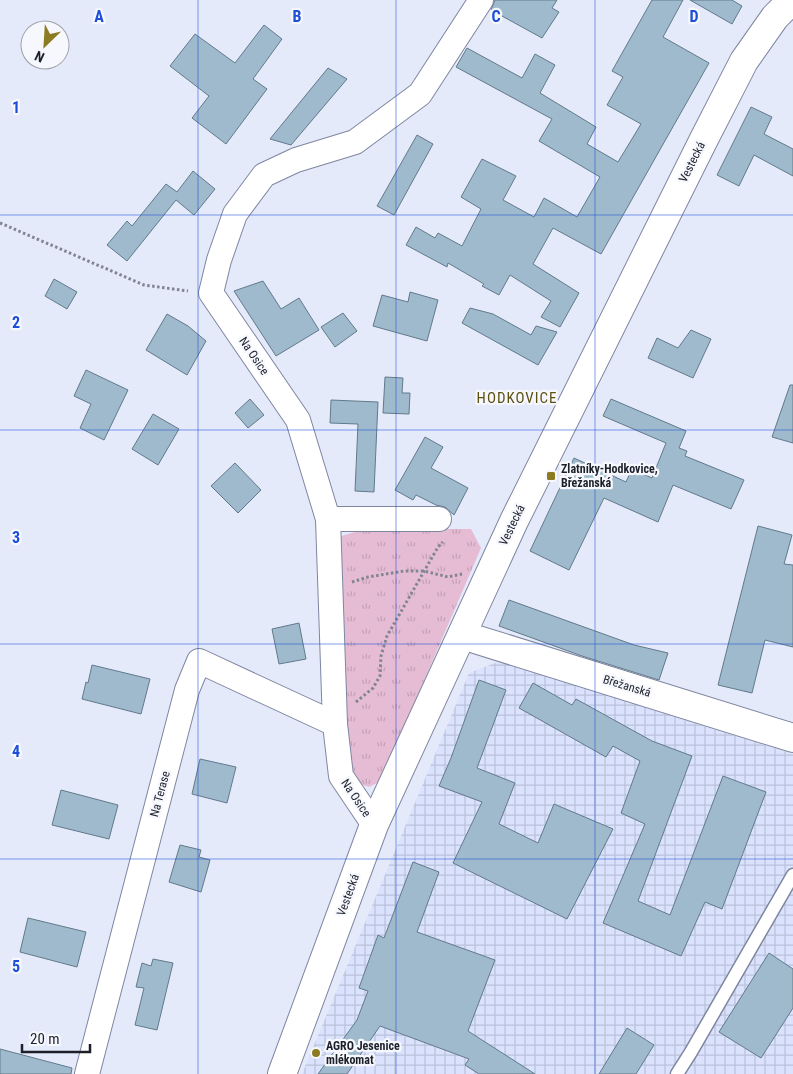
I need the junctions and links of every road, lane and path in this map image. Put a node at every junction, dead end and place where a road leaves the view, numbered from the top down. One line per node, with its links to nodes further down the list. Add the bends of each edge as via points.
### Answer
1 (481, 0): 4 (street, via 420,94 355,142 296,160 264,174 235,214)
2 (792, 0): 7 (street, Vestecká, via 744,62 702,141)
3 (0, 223): 4 (path, via 144,285)
4 (211, 293): 5 (street, Na Osice, via 298,420)
5 (328, 519): 6 (street); 9 (street, Na Osice)
6 (442, 530): 8 (path, via 438,547)
7 (492, 568): 8 (path, via 448,577); 10 (street, Vestecká)
8 (424, 571): 9 (path, via 368,577); 11 (path, via 387,636 380,676 373,688)
9 (330, 588): 11 (street, Na Osice)
10 (462, 635): 12 (street, Břežanská); 13 (street, Vestecká)
11 (334, 717): 13 (street, Na Osice, via 341,776); 15 (street, Na Terase, via 199,661 187,690)
12 (793, 738)
13 (374, 825): 16 (street, Vestecká)
14 (793, 875): 17 (lane)
15 (87, 1074)
16 (282, 1074)
17 (677, 1074)

